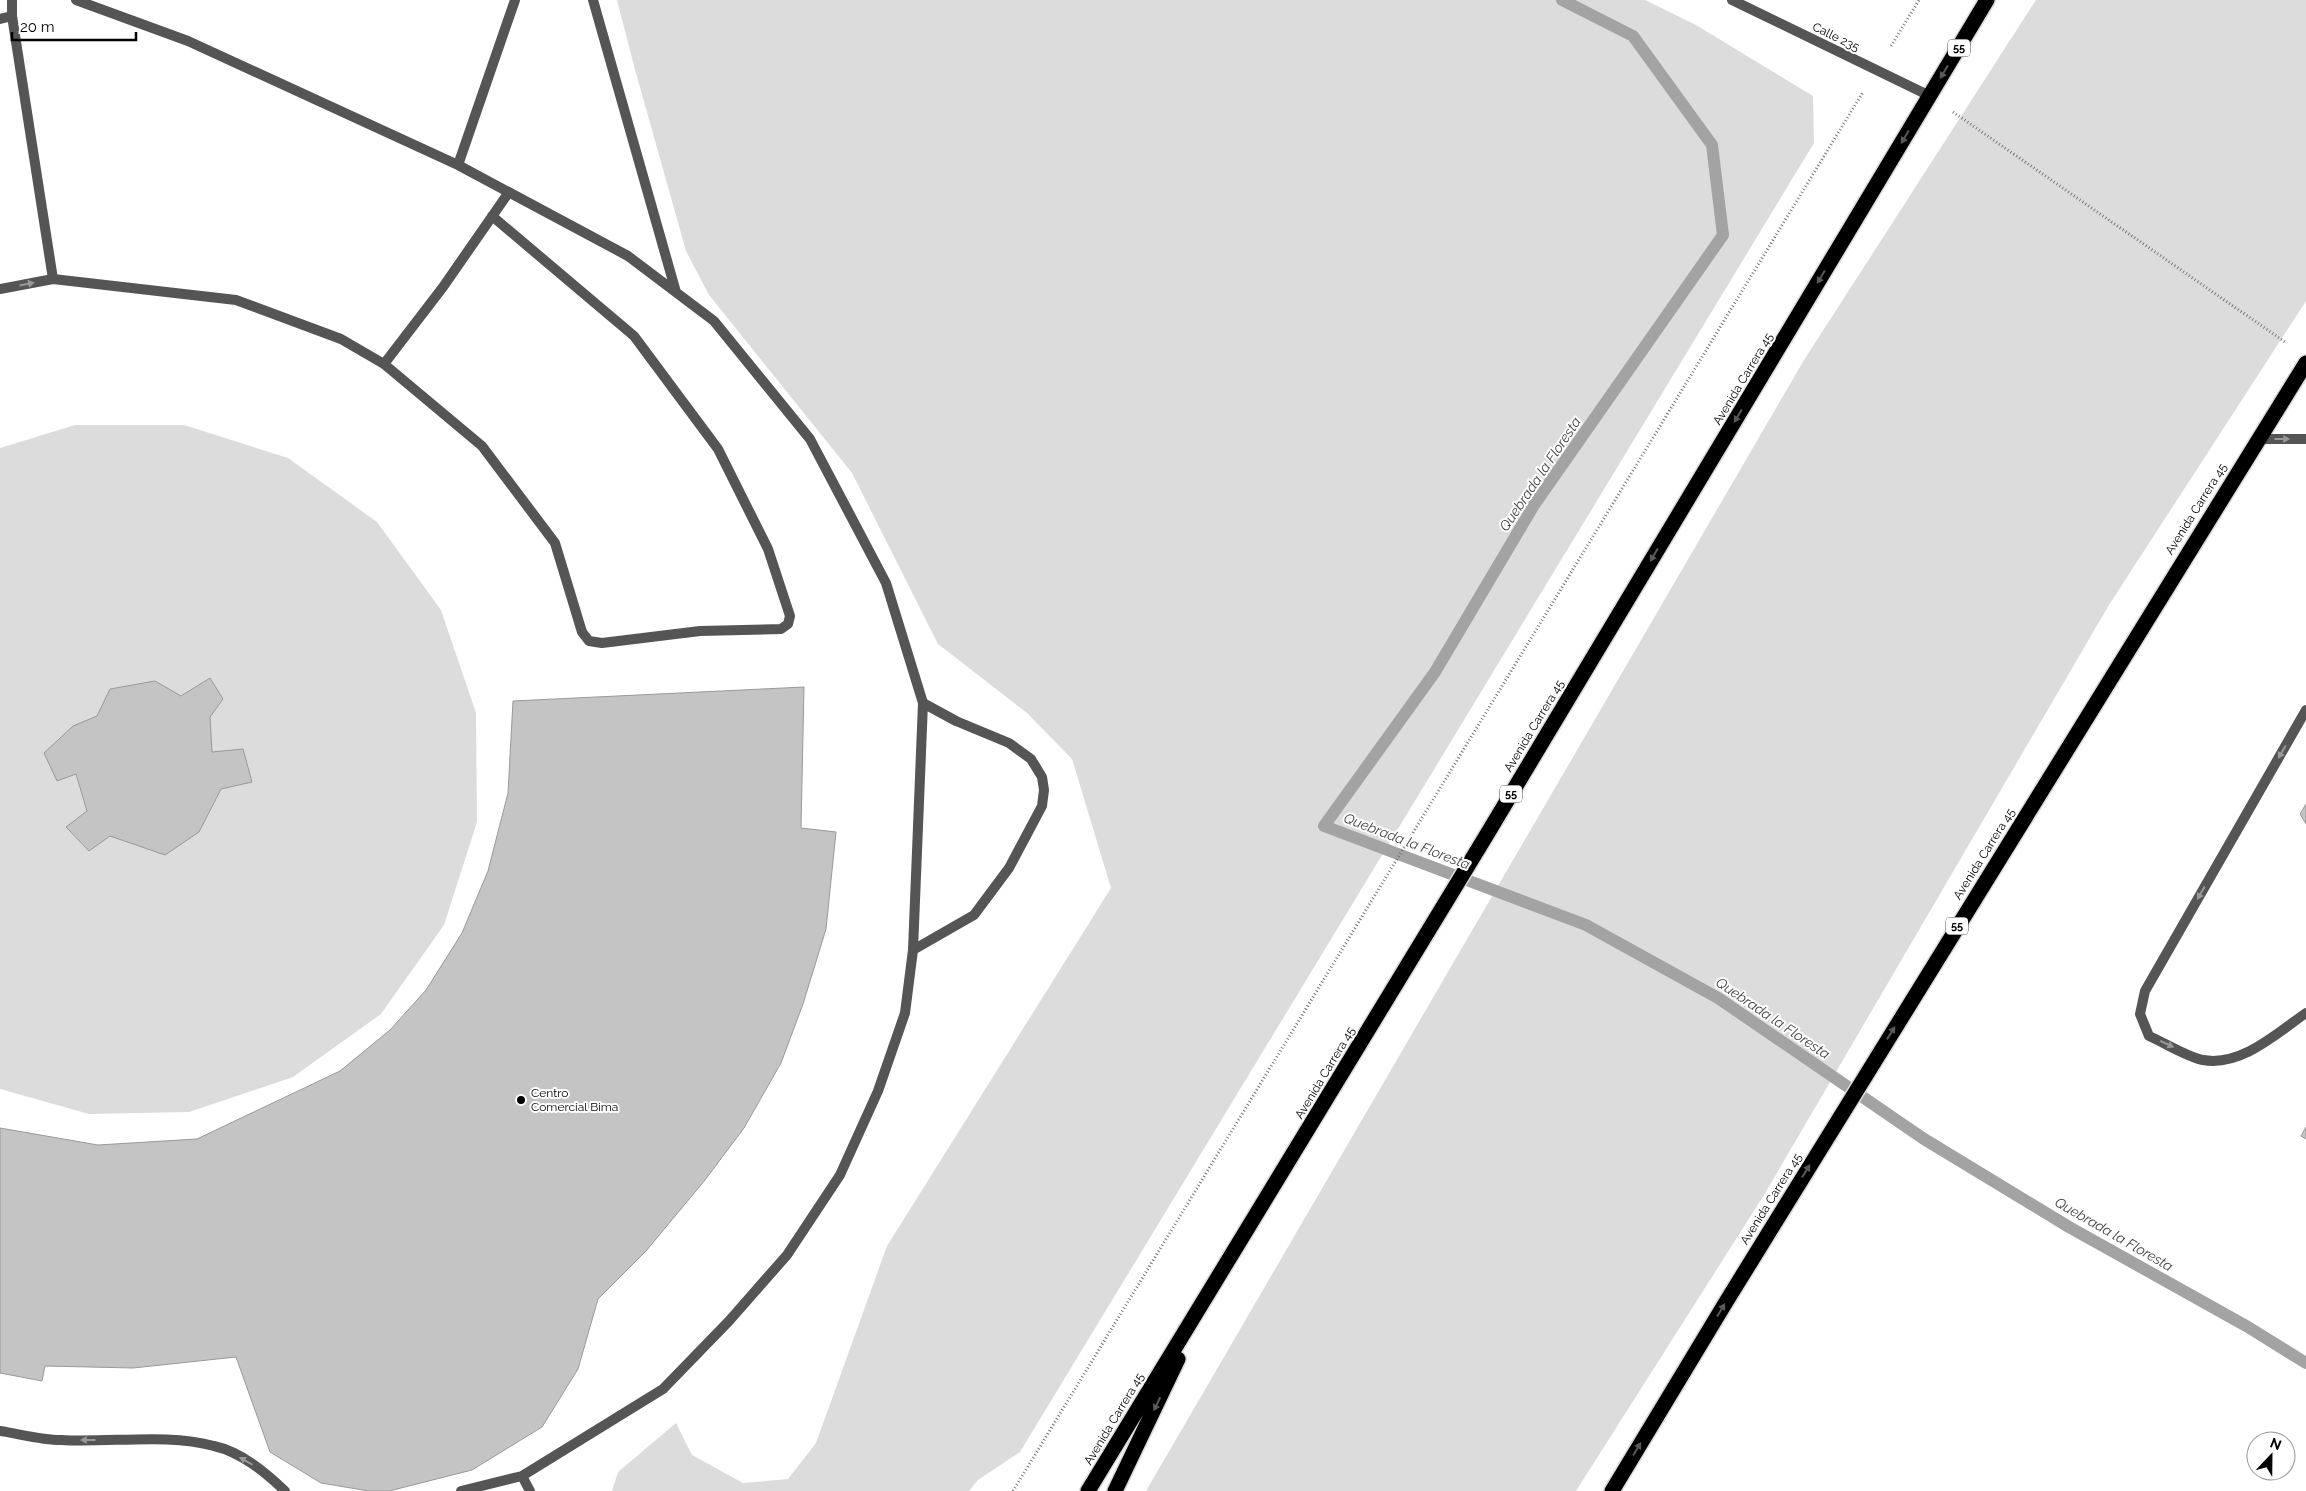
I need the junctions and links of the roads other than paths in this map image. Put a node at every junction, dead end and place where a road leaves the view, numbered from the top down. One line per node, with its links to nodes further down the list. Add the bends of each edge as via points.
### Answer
1 (12, 0): 7 (street)
2 (76, 0): 10 (street, via 188,42)
3 (515, 0): 10 (street)
4 (593, 0): 15 (street)
5 (1732, 0): 9 (street, Calle 235)
6 (1987, 0): 9 (highway, Avenida Carrera 45 / 55, one-way to 9)
7 (12, 16): 8 (street); 13 (street)
8 (0, 19)
9 (1930, 96): 24 (highway, Avenida Carrera 45 / 55, one-way to 24)
10 (458, 165): 11 (street)
11 (508, 192): 12 (street); 15 (street, via 628,256)
12 (492, 216): 17 (street); 17 (street, via 634,336 718,449 768,549 790,616 788,624 781,629 700,631 602,643 589,640 582,632 555,543 482,446)
13 (53, 279): 14 (street, one-way to 13); 17 (street, via 236,300 341,339)
14 (0, 289)
15 (676, 292): 20 (street, via 714,321 810,439 886,583)
16 (2306, 363): 18 (highway, Avenida Carrera 45 / 55)
17 (384, 364)
18 (2258, 439): 19 (street, one-way to 19); 32 (highway, Avenida Carrera 45 / 55, one-way to 18)
19 (2306, 439)
20 (923, 703): 22 (street); 22 (street, via 1009,743 1031,759 1042,778 1044,790 1042,806 1009,868 974,915)
21 (2306, 710): 23 (street, one-way to 23, via 2145,991 2140,1014 2149,1036 2202,1060 2229,1060 2263,1043)
22 (913, 950): 26 (street, via 905,1012 878,1091 840,1175 786,1255 729,1321 663,1389)
23 (2306, 1013)
24 (1216, 1281): 30 (highway, Avenida Carrera 45 / 55); 31 (highway, one-way to 31)
25 (0, 1431): 27 (street, one-way to 25, via 258,1468 215,1446 179,1441 59,1440)
26 (522, 1476): 28 (street); 29 (street)
27 (284, 1491)
28 (461, 1491)
29 (530, 1491)
30 (1088, 1491)
31 (1115, 1491)
32 (1612, 1491)

